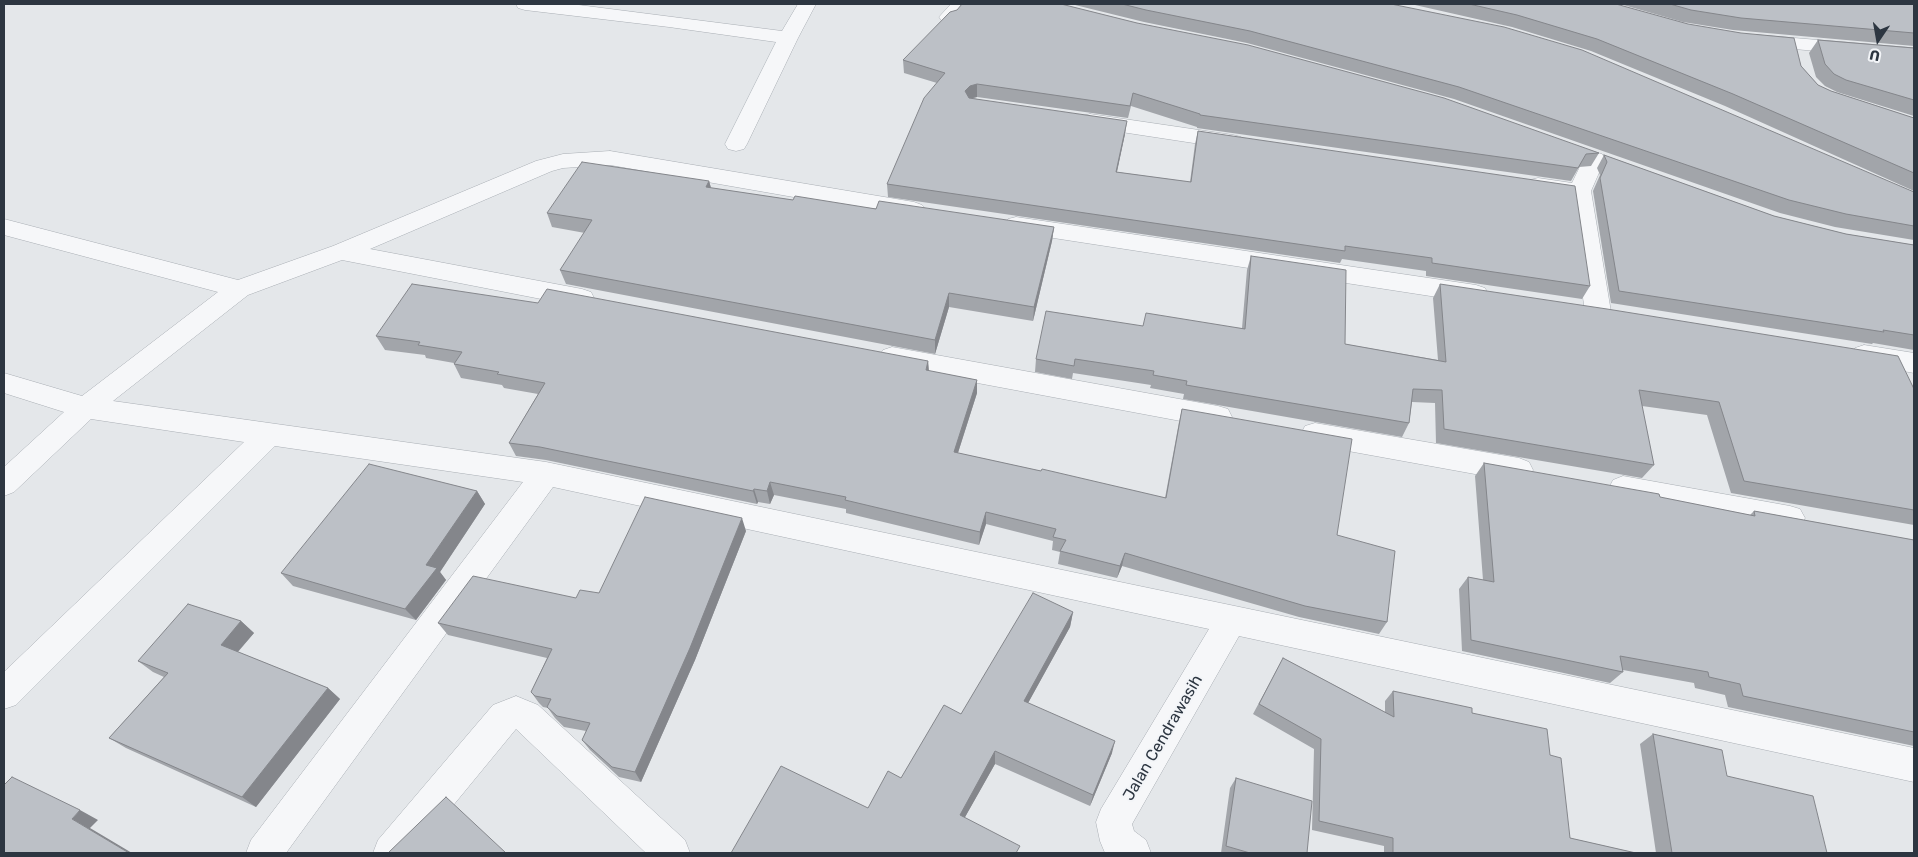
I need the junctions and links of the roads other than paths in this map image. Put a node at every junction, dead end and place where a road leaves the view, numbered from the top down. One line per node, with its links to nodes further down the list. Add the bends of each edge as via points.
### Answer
1 (525, 4): 3 (street)
2 (807, 4): 4 (street)
3 (625, 9): 4 (street)
4 (788, 38): 8 (street)
5 (1742, 39): 6 (street, via 1798,53)
6 (1914, 54)
7 (1066, 118): 9 (street)
8 (736, 144)
9 (1254, 145)
10 (1595, 159): 12 (street)
11 (1521, 183): 12 (street)
12 (1580, 191): 20 (street)
13 (940, 214): 16 (street, via 610,158 585,158 544,166)
14 (999, 223): 18 (street)
15 (4, 227): 17 (street)
16 (341, 252): 17 (street); 19 (street)
17 (239, 289): 25 (street)
18 (1500, 298)
19 (608, 303)
20 (1598, 312)
21 (1838, 351): 23 (street)
22 (872, 353): 26 (street)
23 (1914, 363)
24 (4, 383): 25 (street)
25 (86, 408): 28 (street); 31 (street)
26 (1245, 422)
27 (1294, 430): 30 (street)
28 (270, 434): 29 (street); 35 (street)
29 (546, 474): 34 (street); 37 (street)
30 (1540, 474)
31 (4, 484)
32 (1599, 484): 33 (street)
33 (1816, 522)
34 (1231, 620): 36 (street); 40 (street, Jalan Cendrawasih, via 1114,822 1118,841)
35 (4, 694)
36 (1914, 765)
37 (264, 853)
38 (390, 853): 39 (street, via 505,716 516,712 526,716)
39 (672, 853)
40 (1133, 853)

